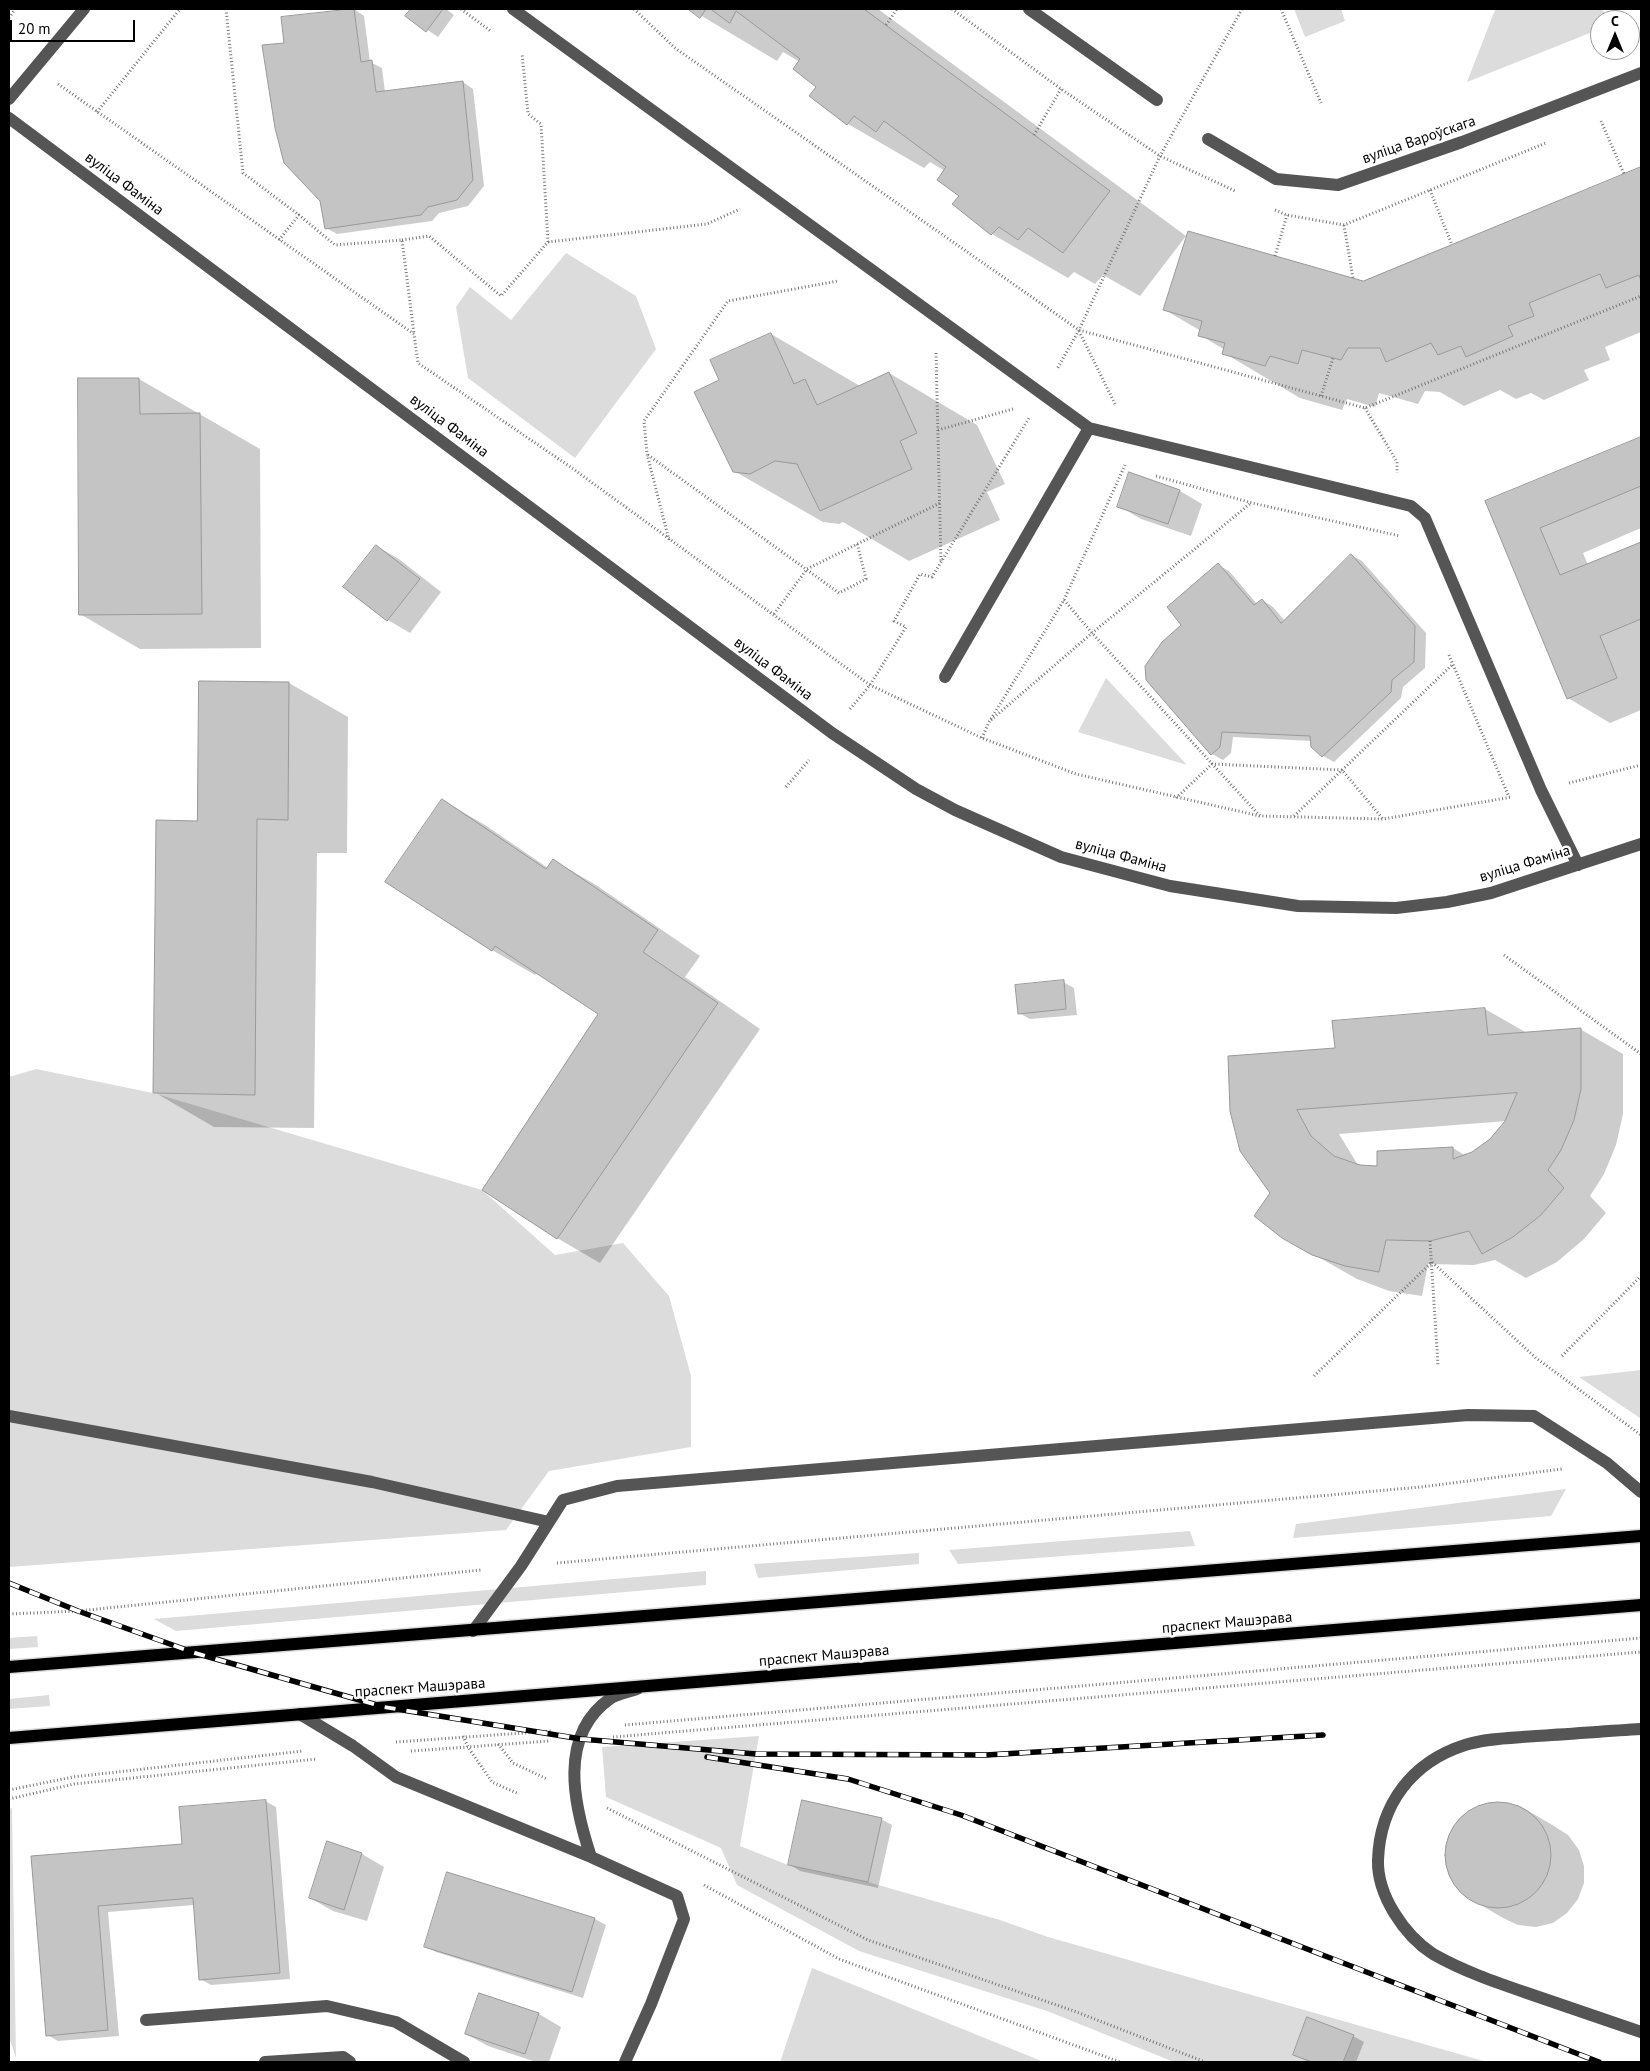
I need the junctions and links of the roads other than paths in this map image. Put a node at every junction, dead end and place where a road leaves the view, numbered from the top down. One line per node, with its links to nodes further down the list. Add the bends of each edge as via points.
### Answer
1 (84, 9): 5 (street)
2 (513, 9): 9 (street)
3 (1029, 9): 6 (street)
4 (1641, 72): 8 (street, вуліца Вароўскага, via 1462,142 1338,185 1276,178)
5 (9, 99)
6 (1158, 100)
7 (9, 118): 12 (street, вуліца Фаміна, via 832,733 916,789 955,810 1060,857 1170,886 1298,906 1396,908 1447,902 1491,893)
8 (1208, 139)
9 (1089, 428): 10 (street); 12 (street, via 1397,502 1411,506 1425,518 1541,790)
10 (945, 677)
11 (1641, 844): 12 (street, вуліца Фаміна)
12 (1578, 865)
13 (9, 1416): 15 (street, via 372,1482)
14 (1641, 1492): 15 (street, via 1607,1463 1534,1416 1468,1415 617,1486 563,1500)
15 (549, 1522): 18 (street)
16 (1641, 1536): 18 (main road)
17 (1641, 1606): 20 (main road, праспект Машэрава)
18 (473, 1631): 19 (main road)
19 (9, 1667)
20 (642, 1688): 21 (main road, праспект Машэрава); 24 (street, via 612,1697 596,1712 583,1734 575,1764 574,1791 579,1820)
21 (300, 1714): 23 (main road, праспект Машэрава); 24 (street, via 396,1777)
22 (1641, 1729): 26 (street, via 1510,1738 1465,1745 1433,1759 1404,1782 1387,1813 1379,1841 1378,1867 1385,1896 1405,1928 1432,1953 1472,1974)
23 (9, 1738)
24 (592, 1857): 30 (street, via 677,1896 684,1919)
25 (146, 2020): 29 (street, via 327,2006 396,2022)
26 (1641, 2032)
27 (265, 2062): 28 (street, via 343,2056)
28 (350, 2062)
29 (464, 2062)
30 (624, 2062)

